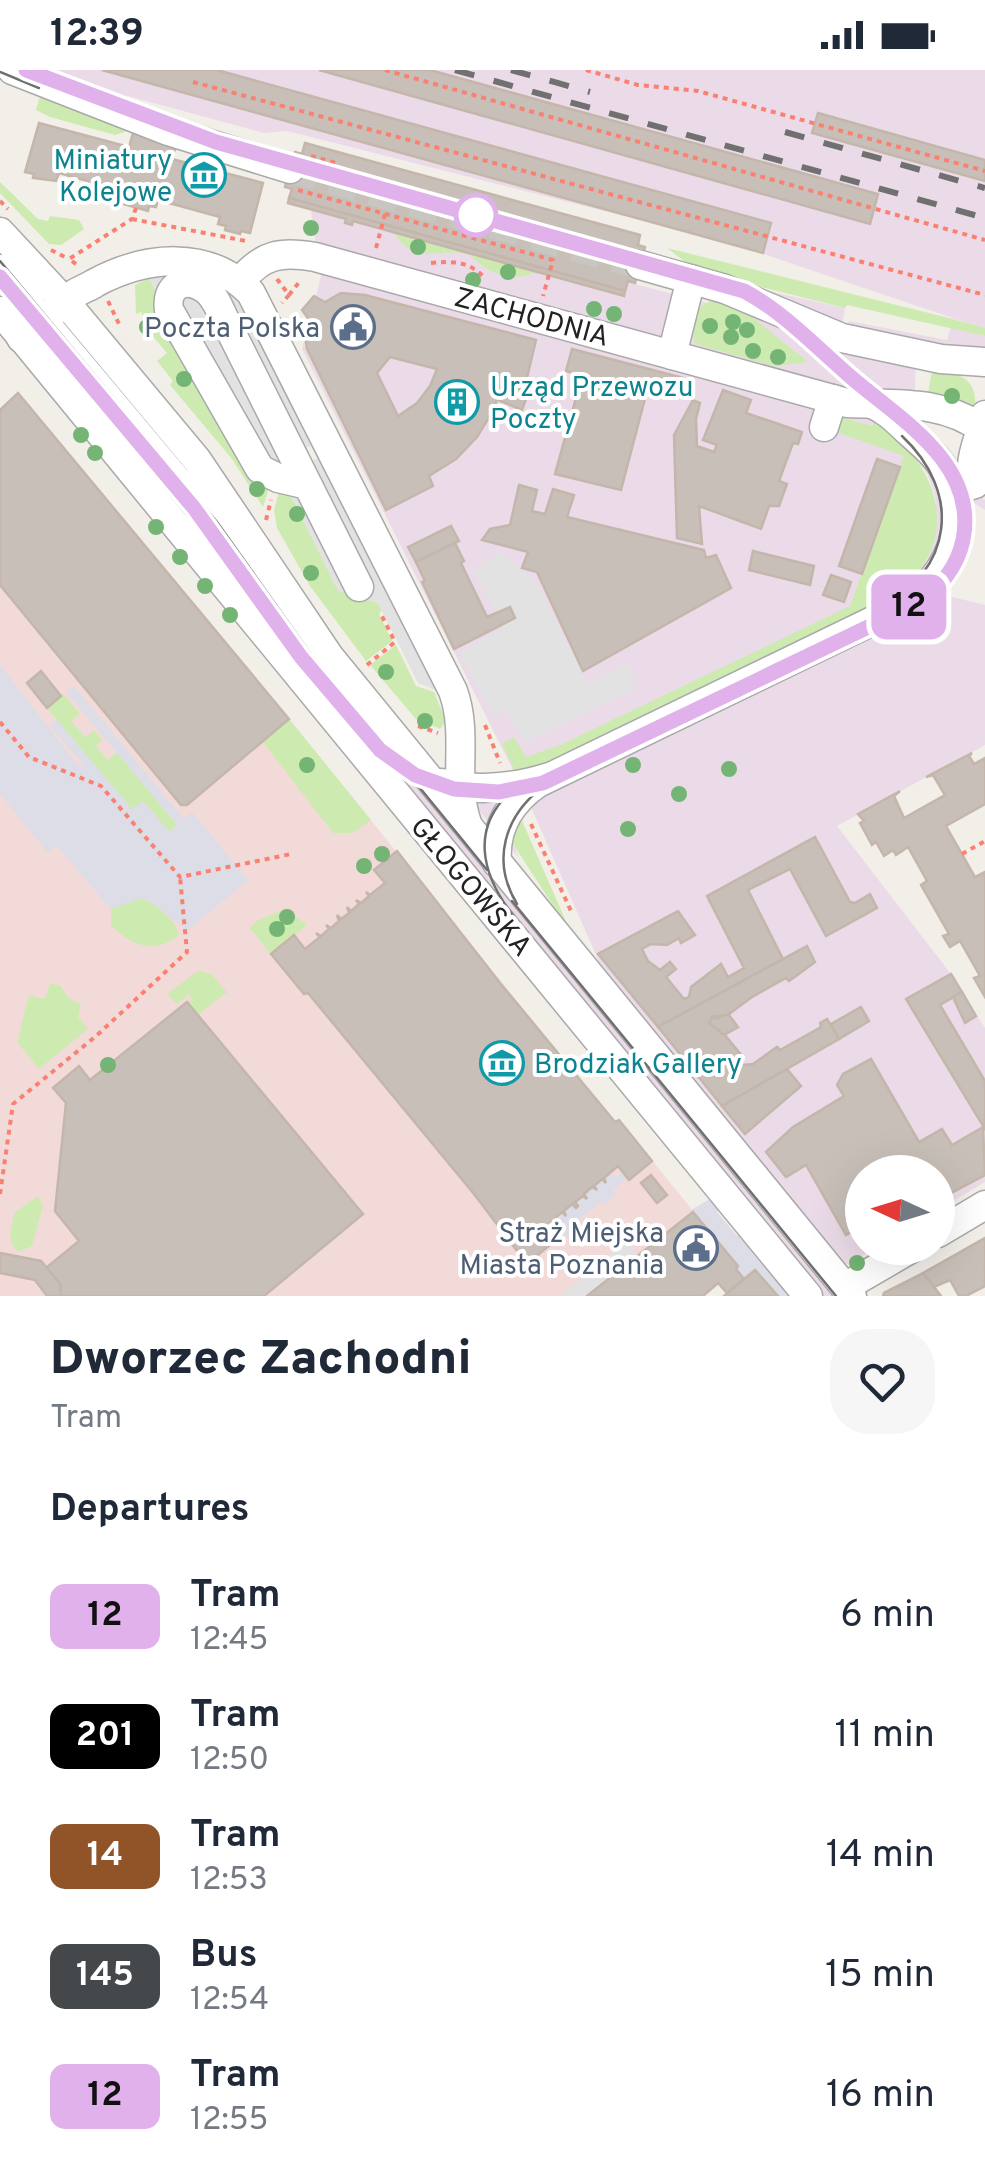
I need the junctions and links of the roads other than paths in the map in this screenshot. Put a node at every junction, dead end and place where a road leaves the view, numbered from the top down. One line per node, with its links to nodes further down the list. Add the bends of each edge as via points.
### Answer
1 (12, 70): 2 (street, via 138,120)
2 (295, 170)
3 (0, 232): 9 (street, GŁOGOWSKA)
4 (640, 265): 6 (street)
5 (0, 269): 9 (street)
6 (691, 279): 11 (street, via 842,338); 12 (street)
7 (240, 282): 9 (street, via 204,263 156,262 116,272); 12 (street, ZACHODNIA, via 262,259 298,254); 17 (street, GŁOGOWSKA, via 258,302)
8 (0, 311): 10 (street, GŁOGOWSKA)
9 (55, 312): 10 (street); 20 (street, via 64,345); 23 (street, GŁOGOWSKA, via 212,479)
10 (21, 338): 24 (street, GŁOGOWSKA)
11 (985, 362)
12 (700, 370): 13 (street, ZACHODNIA)
13 (833, 399): 14 (street, ZACHODNIA); 16 (street)
14 (872, 404): 15 (street, ZACHODNIA, via 911,402); 19 (street)
15 (984, 424): 19 (street, via 971,458)
16 (824, 427)
17 (332, 449): 18 (street); 27 (street, GŁOGOWSKA, via 384,532 454,691 462,725)
18 (302, 472): 18 (street, via 213,297 198,285 174,287 170,310 260,469 278,478); 22 (street)
19 (971, 489): 25 (street, via 938,576 916,598)
20 (222, 537): 21 (street); 24 (street)
21 (239, 561): 23 (street); 26 (street, via 374,740)
22 (359, 588)
23 (284, 593): 26 (street, GŁOGOWSKA)
24 (277, 650): 34 (street, GŁOGOWSKA)
25 (549, 777): 27 (street, via 505,788); 29 (street, via 507,813)
26 (430, 778): 27 (street); 28 (street, GŁOGOWSKA)
27 (460, 787): 28 (street, GŁOGOWSKA)
28 (472, 831): 29 (street, GŁOGOWSKA)
29 (497, 863): 33 (street, GŁOGOWSKA)
30 (985, 1206): 31 (street)
31 (955, 1223)
32 (887, 1265): 33 (street)
33 (848, 1292)
34 (808, 1296)

